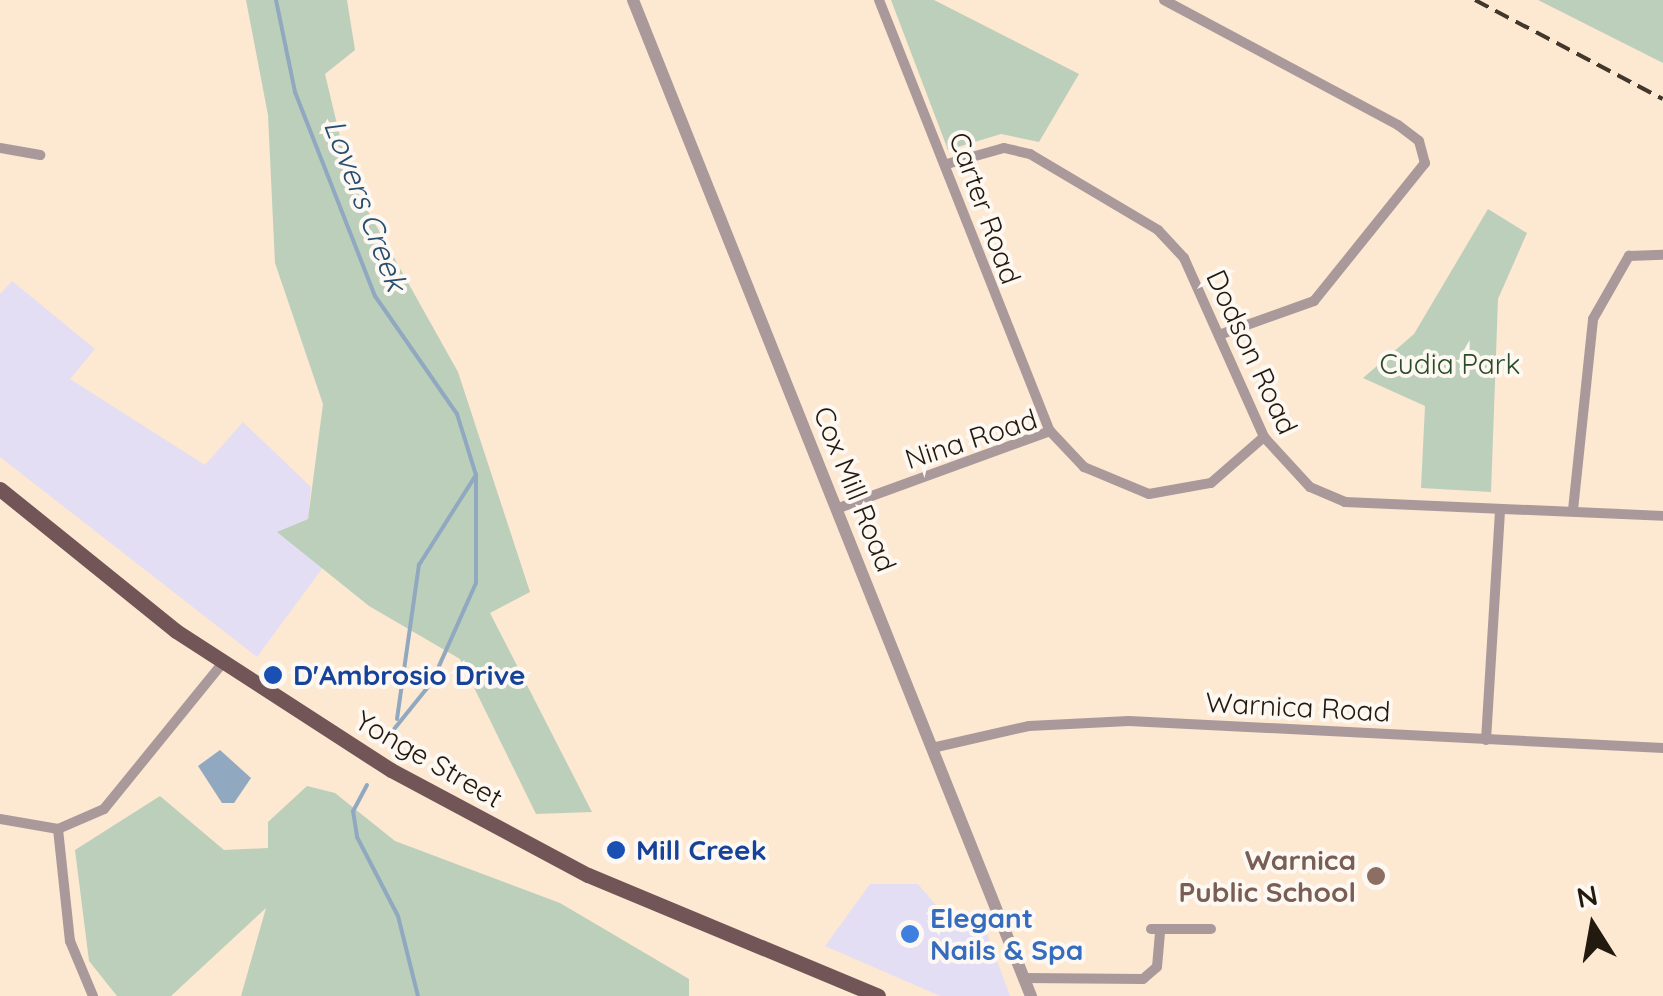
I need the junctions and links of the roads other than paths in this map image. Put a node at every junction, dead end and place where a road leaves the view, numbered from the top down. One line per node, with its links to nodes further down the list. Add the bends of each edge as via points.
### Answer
1 (633, 0): 12 (street, Cox Mill Road)
2 (878, 0): 6 (street, Carter Road)
3 (1164, 0): 8 (street, via 1398,125 1419,141 1424,163 1314,301)
4 (0, 148): 5 (street)
5 (40, 155)
6 (947, 164): 8 (street, Dodson Road, via 1004,148 1094,185 1184,258); 9 (street, Carter Road)
7 (1663, 255): 13 (street, via 1629,256 1594,319)
8 (1219, 335): 10 (street, Dodson Road)
9 (1050, 430): 10 (street, Nina Road, via 1084,467 1163,495 1210,483); 12 (street, Nina Road)
10 (1264, 437): 14 (street, Dodson Road, via 1310,487 1346,502)
11 (0, 489): 16 (main road, Yonge Street)
12 (836, 509): 18 (street, Cox Mill Road)
13 (1573, 510): 14 (street, Dodson Road); 15 (street, Dodson Road)
14 (1500, 512): 17 (street)
15 (1663, 516)
16 (222, 664): 21 (street, via 104,809); 25 (main road, Yonge Street, via 391,770 588,875)
17 (1486, 740): 18 (street, Warnica Road, via 1129,720 1029,726); 19 (street, Warnica Road)
18 (932, 748): 23 (street, Cox Mill Road)
19 (1663, 748)
20 (0, 818): 21 (street)
21 (58, 829): 24 (street, via 70,941)
22 (1210, 929): 23 (street, via 1156,928 1157,967 1142,979)
23 (1024, 978): 26 (street, Cox Mill Road)
24 (93, 996)
25 (878, 996)
26 (1032, 996)

